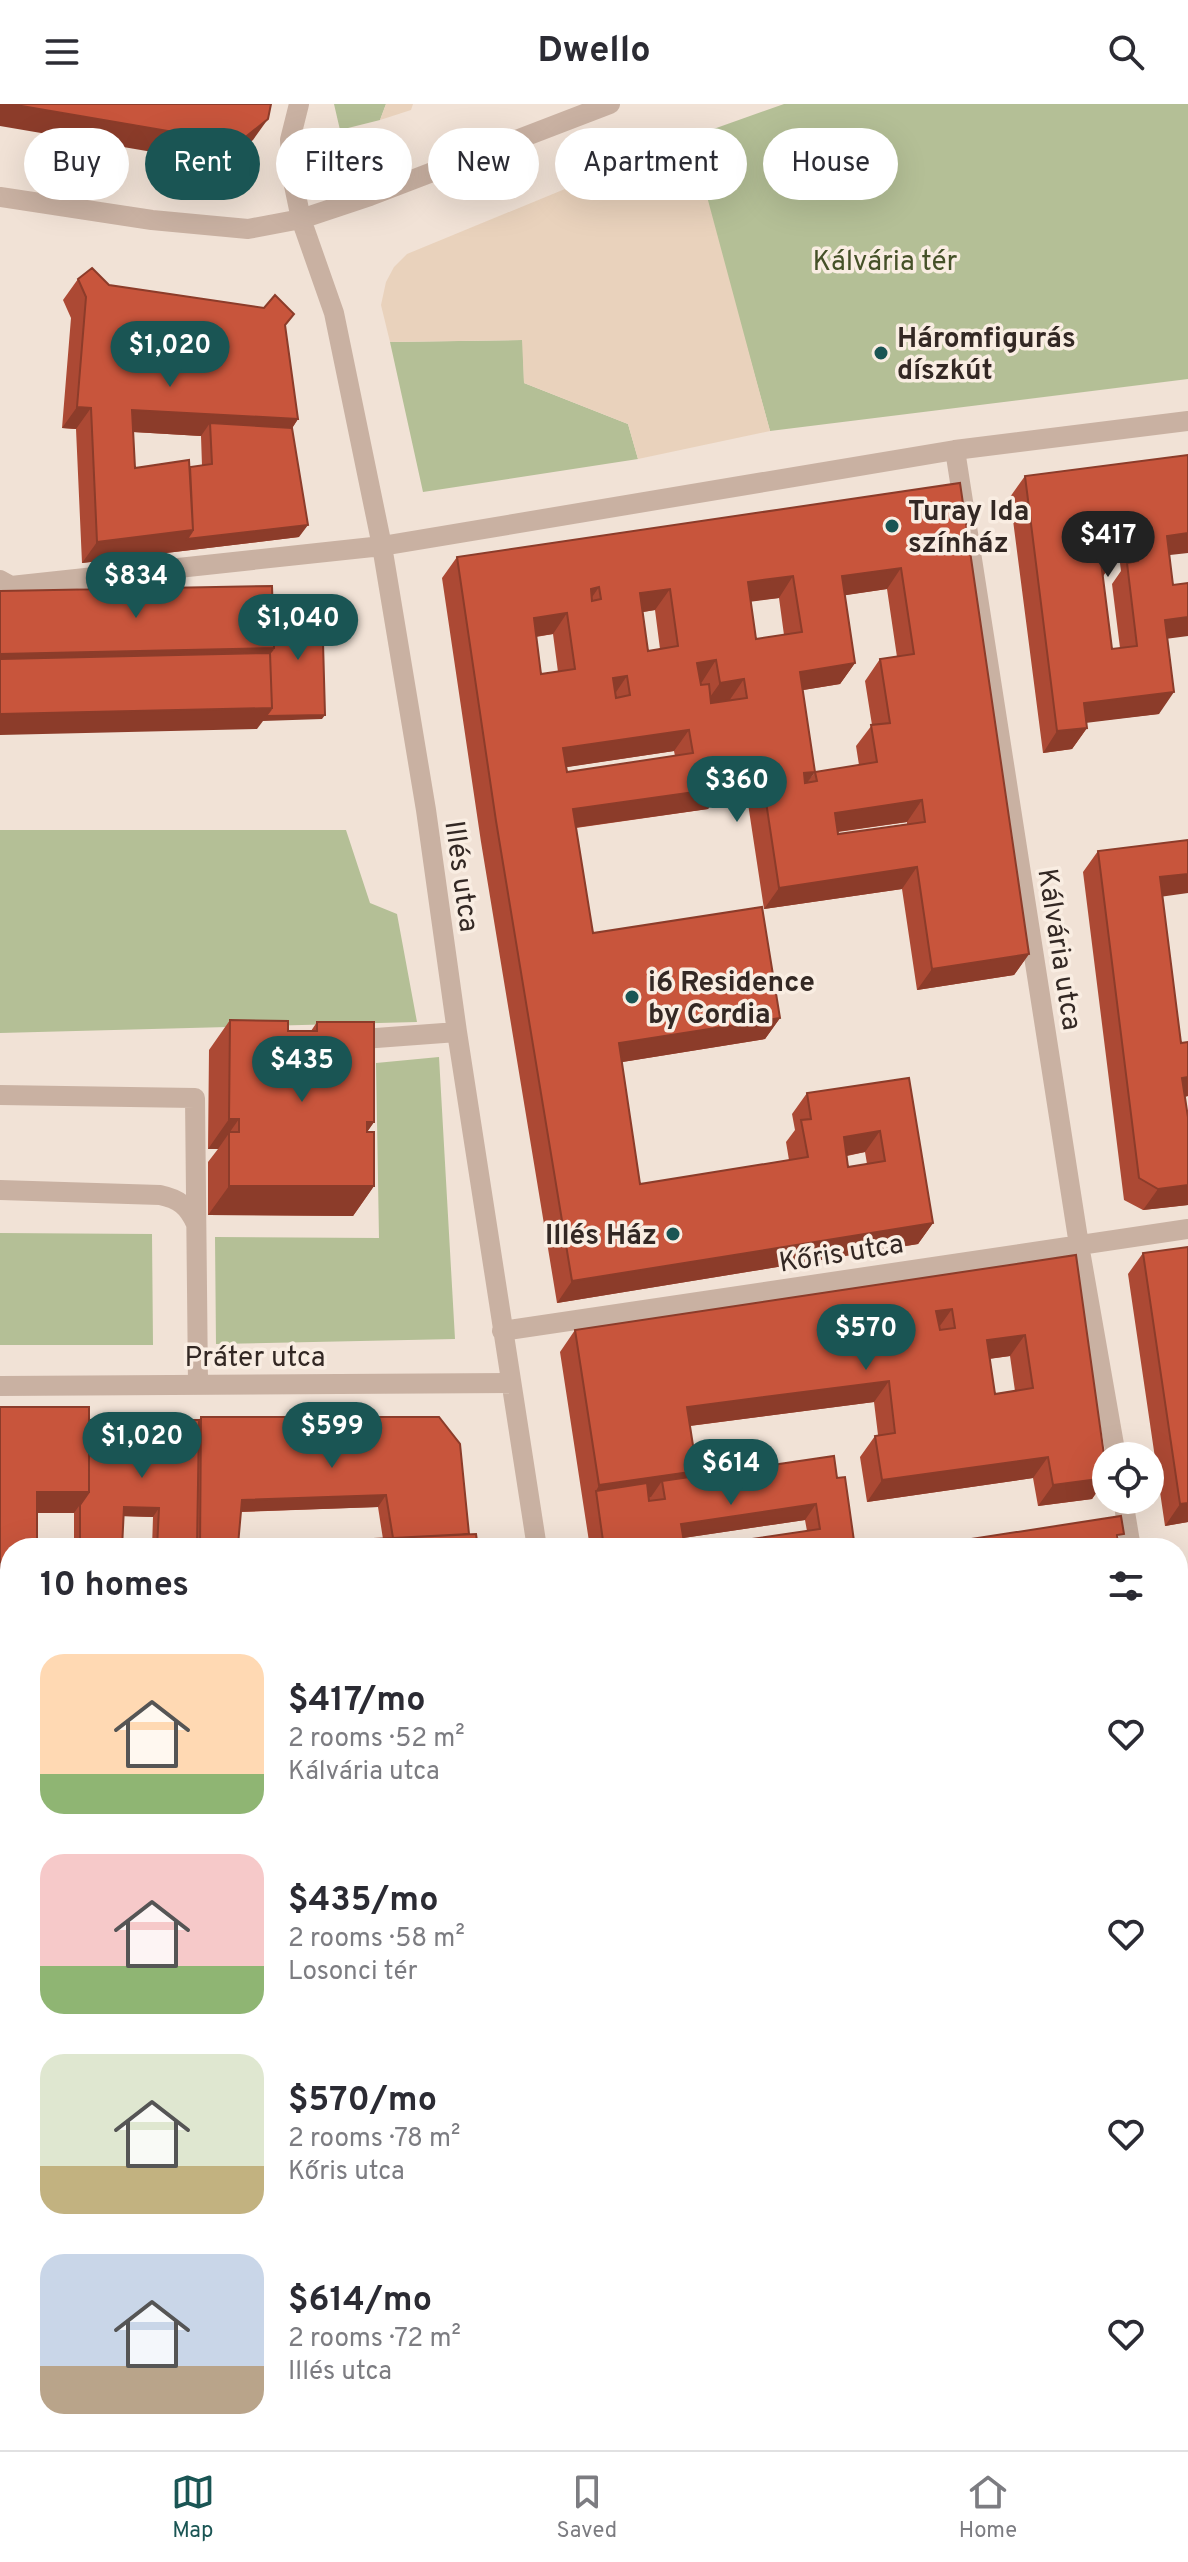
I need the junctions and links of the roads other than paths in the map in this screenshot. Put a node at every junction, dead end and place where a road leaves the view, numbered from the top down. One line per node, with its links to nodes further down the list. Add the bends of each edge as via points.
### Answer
1 (299, 104): 4 (street, Illés utca, via 290,140)
2 (610, 104): 4 (street)
3 (0, 197): 4 (street, via 248,229)
4 (301, 219): 7 (street, Illés utca, via 334,313)
5 (1188, 421): 6 (street)
6 (955, 450): 7 (street); 15 (street, Kálvária utca)
7 (382, 546): 8 (street, via 11,586); 9 (street, Illés utca)
8 (0, 580)
9 (457, 1032): 10 (street); 16 (street, Illés utca)
10 (322, 1042)
11 (0, 1095): 13 (street, via 195,1098)
12 (0, 1190): 13 (street, via 160,1195 177,1199)
13 (196, 1224): 18 (street)
14 (1188, 1229): 15 (street, Kőris utca)
15 (1079, 1245): 16 (street, Kőris utca); 20 (street, Kálvária utca)
16 (502, 1331): 17 (street, Illés utca)
17 (511, 1383): 18 (street, Práter utca); 22 (street, Illés utca)
18 (198, 1384): 19 (street, Práter utca)
19 (0, 1386)
20 (1114, 1442)
21 (1125, 1514): 23 (street)
22 (535, 1538)
23 (1129, 1538)

